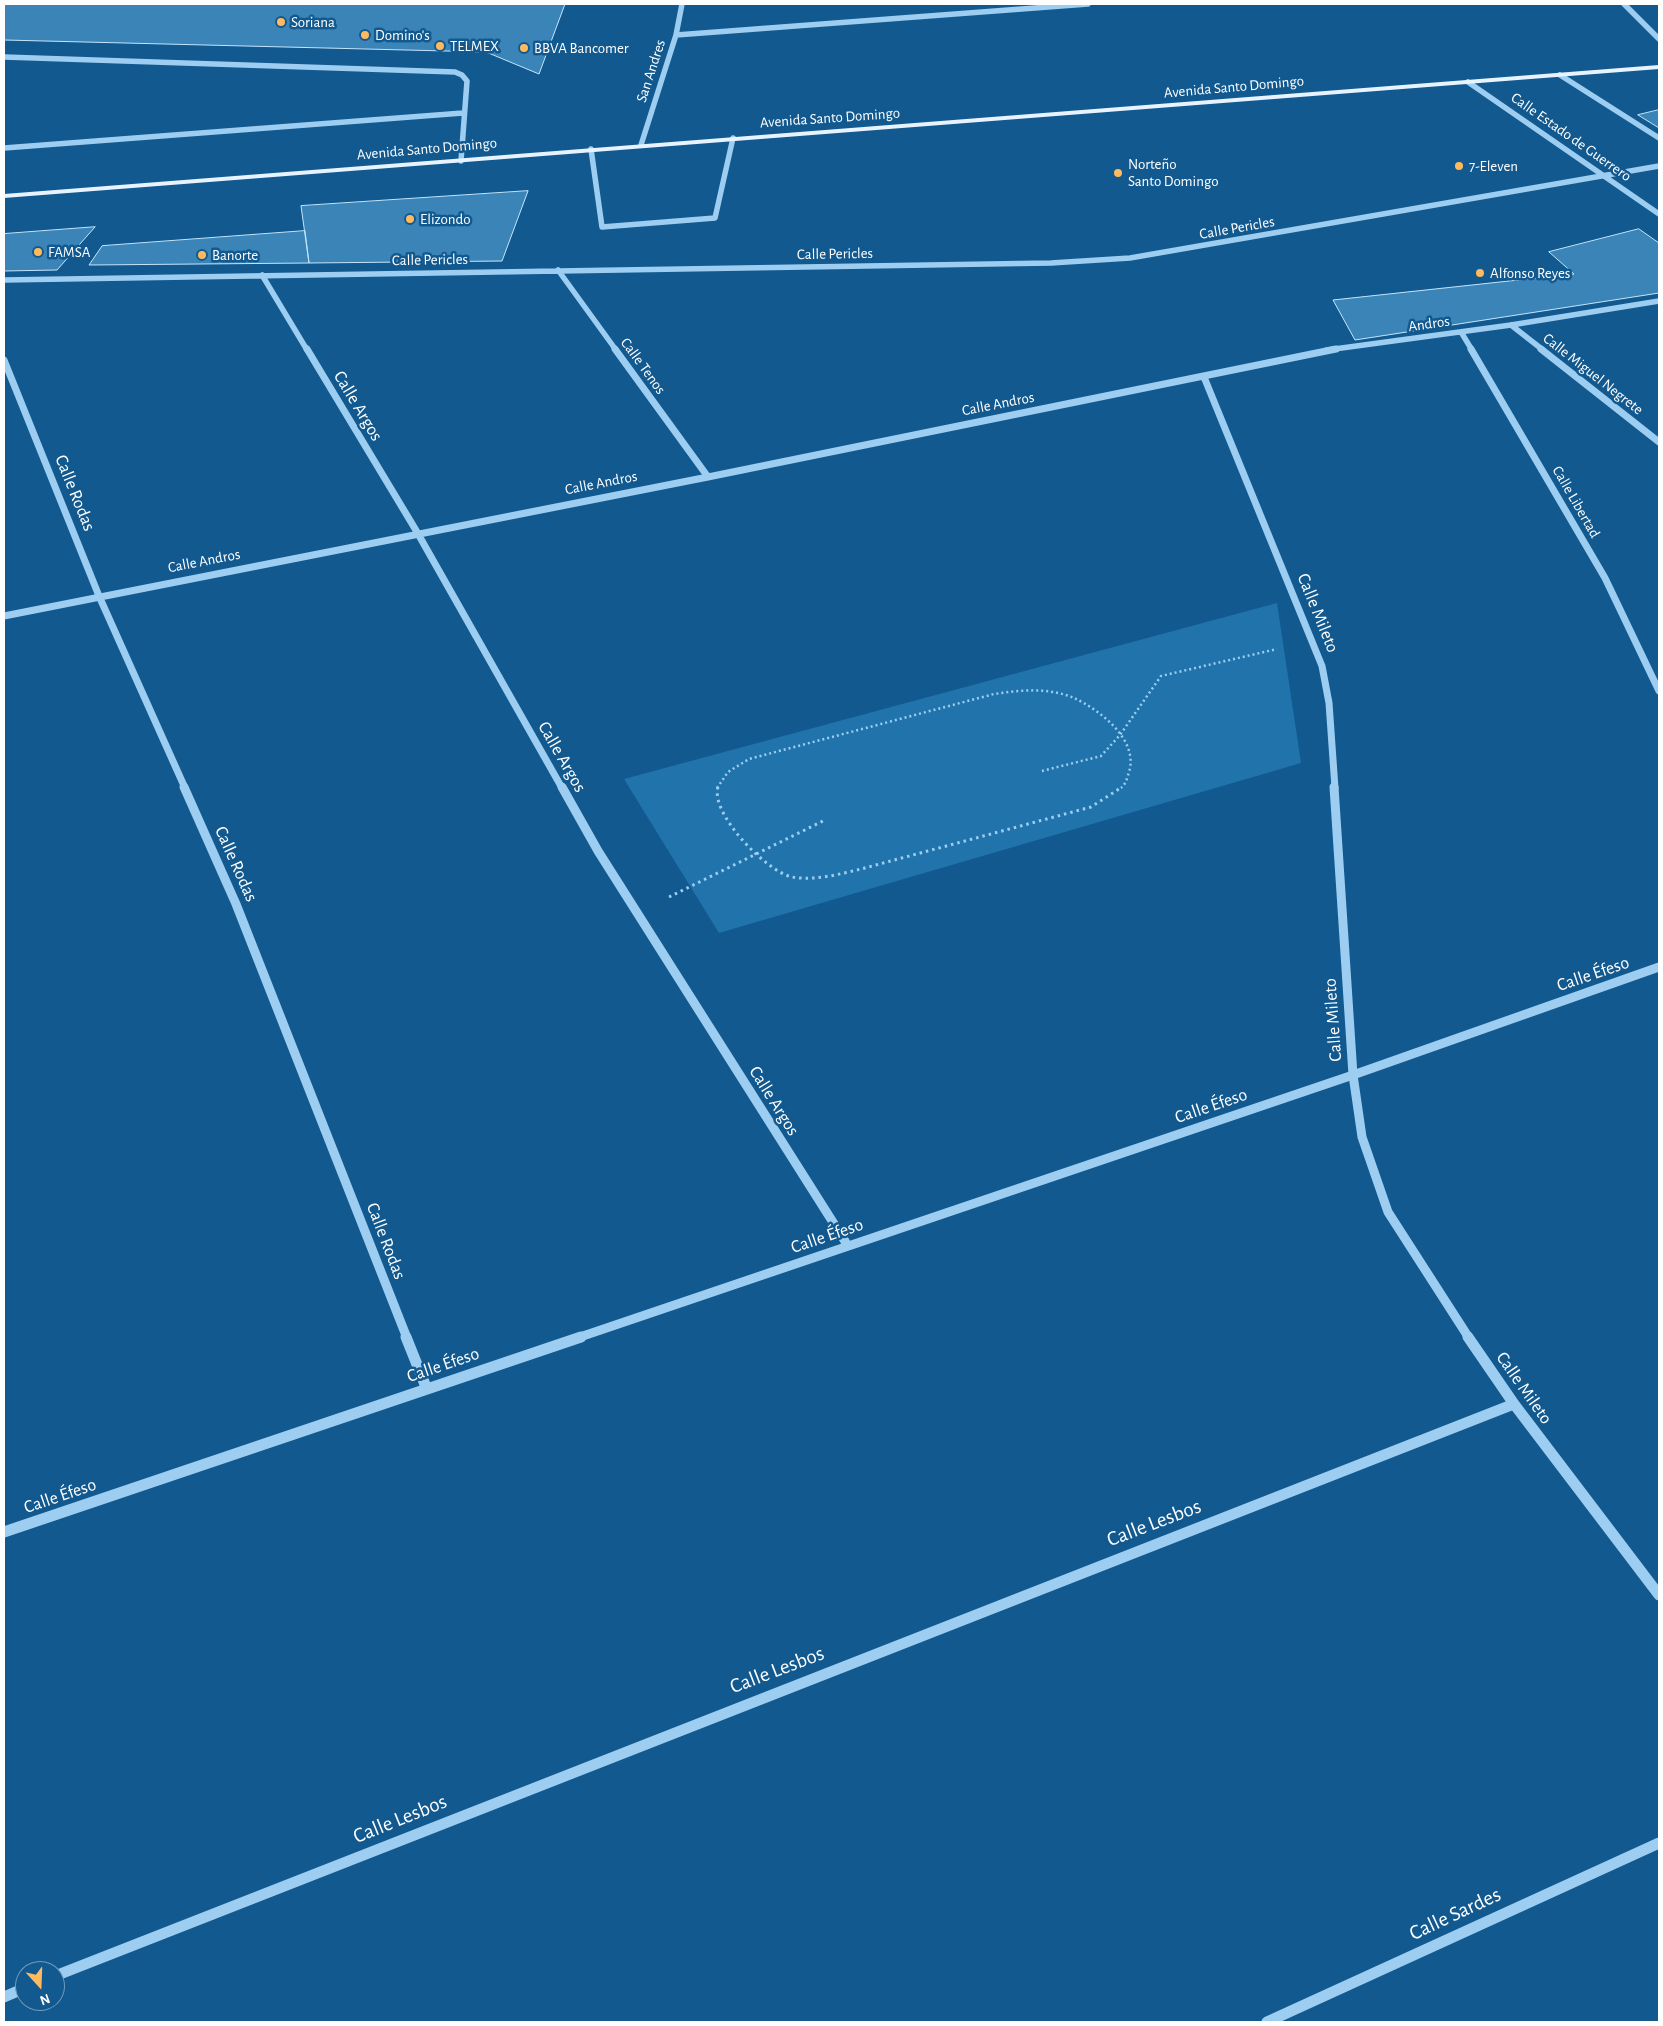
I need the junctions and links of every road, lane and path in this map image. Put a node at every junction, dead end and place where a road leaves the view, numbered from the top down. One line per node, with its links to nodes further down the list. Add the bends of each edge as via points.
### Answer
1 (682, 4): 4 (street, San Andres)
2 (1088, 4): 4 (street)
3 (1624, 4): 5 (street)
4 (676, 34): 13 (street, San Andres)
5 (1659, 39)
6 (4, 57): 10 (street, via 445,70 462,75 467,81)
7 (1659, 67): 8 (main road, Avenida Santo Domingo)
8 (1560, 75): 9 (main road, Avenida Santo Domingo); 12 (street)
9 (1468, 82): 11 (main road, Avenida Santo Domingo); 18 (street, Calle Estado de Guerrero)
10 (463, 113): 14 (street); 16 (street)
11 (733, 138): 13 (main road, Avenida Santo Domingo); 15 (street, via 715,218 602,226)
12 (1659, 138)
13 (641, 145): 15 (main road, Avenida Santo Domingo)
14 (4, 148)
15 (591, 150): 16 (main road, Avenida Santo Domingo)
16 (461, 161): 19 (main road, Avenida Santo Domingo)
17 (1659, 166): 18 (street, Calle Pericles)
18 (1604, 175): 20 (street, Calle Estado de Guerrero); 21 (street, Calle Pericles, via 1130,258 1051,263)
19 (4, 196)
20 (1659, 214)
21 (558, 270): 22 (street, Calle Pericles); 30 (street, Calle Tenos)
22 (262, 275): 23 (street, Calle Pericles); 31 (street, Calle Argos)
23 (4, 280)
24 (1659, 301): 25 (street, Andros)
25 (1511, 325): 26 (street, Andros); 29 (street, Calle Miguel Negrete)
26 (1461, 332): 28 (street, Andros, via 1321,351); 35 (street, Calle Libertad, via 1605,578)
27 (4, 360): 32 (street, Calle Rodas)
28 (1204, 376): 30 (street, Calle Andros); 34 (street, Calle Mileto)
29 (1659, 442)
30 (708, 477): 31 (street, Calle Andros)
31 (417, 532): 32 (street, Calle Andros); 40 (street, Calle Argos, via 598,852)
32 (99, 596): 33 (street, Calle Andros); 44 (street, Calle Rodas, via 236,904)
33 (4, 616)
34 (1311, 641): 36 (path, via 1161,676); 42 (street, Calle Mileto, via 1322,666 1329,702)
35 (1659, 691)
36 (1120, 735): 37 (path, via 1101,756); 39 (path, via 1130,750 1132,762 1124,785 1091,807 850,872 819,877 785,876 770,868); 39 (path, via 1100,714 1073,698 1024,689 994,694 749,759 734,767 721,780 716,794 719,808)
37 (1042, 771)
38 (826, 820): 39 (path)
39 (757, 855): 40 (path)
40 (637, 913): 43 (street, Calle Argos)
41 (1659, 967): 42 (street, Calle Éfeso)
42 (1353, 1076): 43 (street, Calle Éfeso); 45 (street, Calle Mileto, via 1362,1137 1388,1212)
43 (848, 1246): 44 (street, Calle Éfeso)
44 (426, 1387): 46 (street, Calle Éfeso)
45 (1514, 1404): 47 (street, Calle Mileto); 49 (street, Calle Lesbos)
46 (4, 1532)
47 (1659, 1595)
48 (1659, 1843): 50 (street, Calle Sardes)
49 (65, 1972)
50 (1267, 2022)

